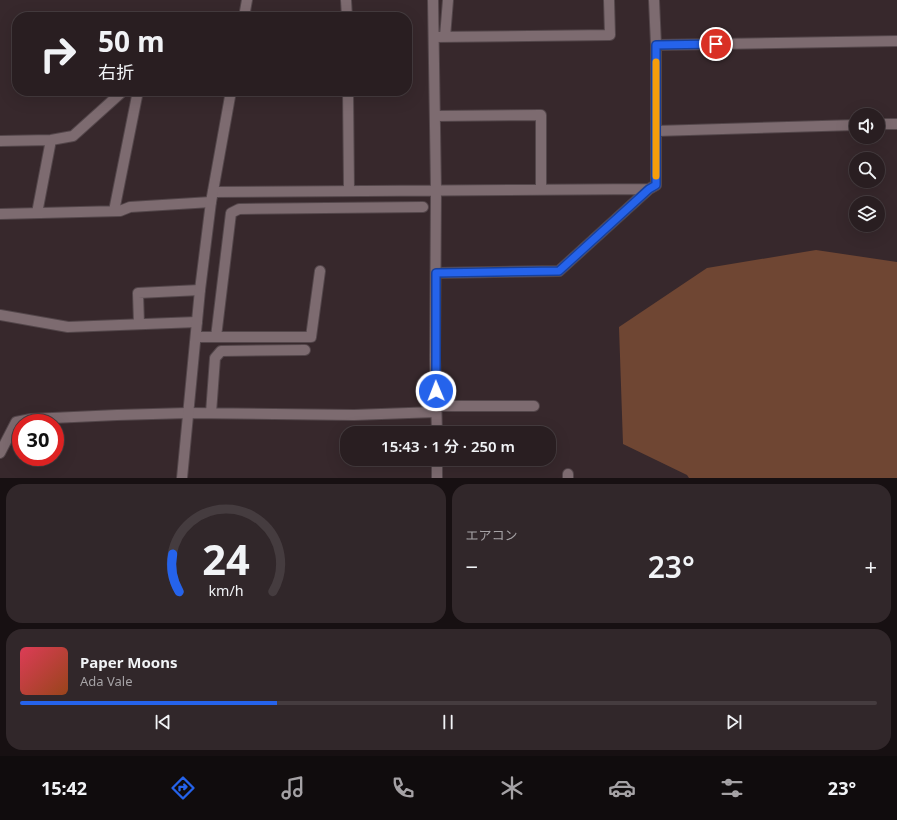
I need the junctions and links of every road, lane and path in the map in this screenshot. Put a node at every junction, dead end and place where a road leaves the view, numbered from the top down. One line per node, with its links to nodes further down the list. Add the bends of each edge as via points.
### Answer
1 (247, 0): 7 (street)
2 (346, 0): 8 (street)
3 (433, 0): 9 (street)
4 (448, 0): 10 (street)
5 (610, 0): 10 (street, via 610,35)
6 (654, 0): 12 (street)
7 (245, 12)
8 (346, 12)
9 (434, 37): 10 (street); 17 (street)
10 (446, 37)
11 (897, 41): 12 (street)
12 (656, 45): 21 (street)
13 (117, 96): 22 (street, via 73,136)
14 (137, 96): 30 (street)
15 (230, 96): 28 (street)
16 (348, 96): 27 (street)
17 (435, 116): 25 (street); 26 (street, via 541,115)
18 (885, 124): 19 (street)
19 (897, 124)
20 (849, 125): 21 (street)
21 (656, 131): 24 (street, via 656,185)
22 (51, 140): 23 (street); 31 (street)
23 (0, 141)
24 (649, 189): 26 (street); 34 (street, via 559,271)
25 (436, 190): 26 (street); 27 (street); 34 (street)
26 (542, 190)
27 (350, 191): 28 (street)
28 (212, 197): 30 (street); 35 (street)
29 (423, 207): 40 (street, via 238,209 231,213)
30 (114, 211): 31 (street)
31 (37, 213): 32 (street)
32 (0, 214)
33 (320, 271): 40 (street, via 311,337)
34 (436, 273): 43 (street)
35 (200, 290): 37 (street); 38 (street, via 138,294)
36 (0, 315): 38 (street, via 68,327)
37 (197, 322): 38 (street); 39 (street)
38 (139, 324)
39 (196, 337): 40 (street); 44 (street)
40 (216, 337)
41 (305, 350): 45 (street, via 221,351 215,358)
42 (534, 406): 43 (street)
43 (436, 409): 45 (street, via 354,415); 46 (street)
44 (188, 413): 45 (street); 47 (street, via 31,419 16,422); 49 (street)
45 (211, 413)
46 (437, 426)
47 (0, 452)
48 (437, 466): 50 (street)
49 (182, 478)
50 (437, 478)

